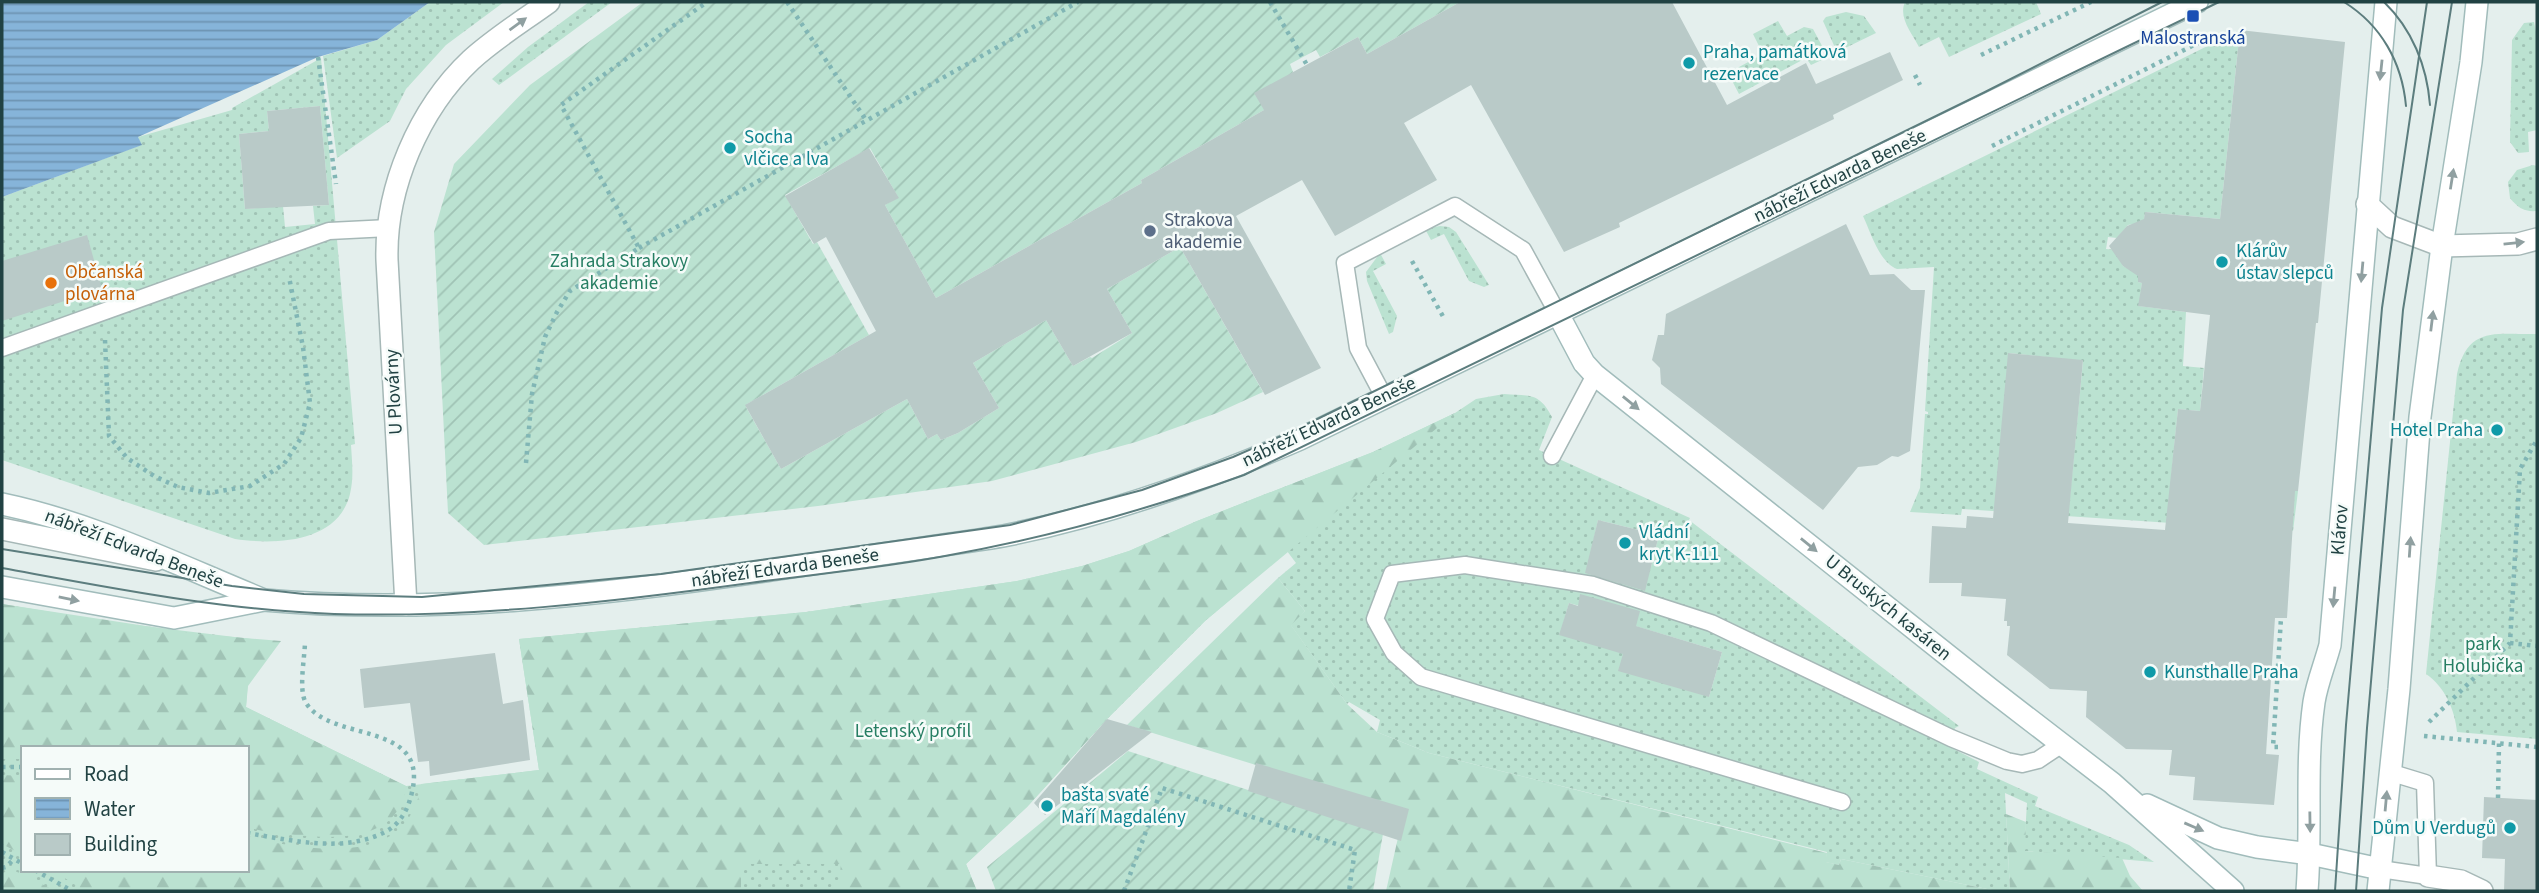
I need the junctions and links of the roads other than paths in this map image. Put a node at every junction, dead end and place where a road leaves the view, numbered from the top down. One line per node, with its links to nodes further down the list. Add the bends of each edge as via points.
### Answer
1 (550, 2): 6 (main road, U Plovárny, one-way to 1, via 413,142 433,106 487,47)
2 (2196, 2): 9 (main road, nábřeží Edvarda Beneše)
3 (2386, 2): 5 (main road, Klárov, one-way to 5)
4 (2477, 2): 8 (main road, one-way to 4)
5 (2367, 204): 8 (main road, via 2392,227); 24 (main road, Klárov, one-way to 24, via 2330,645 2314,701)
6 (389, 228): 10 (lane, via 329,231); 19 (main road, U Plovárny)
7 (2537, 239): 8 (main road, one-way to 7, via 2518,244)
8 (2442, 246): 21 (main road, one-way to 8, via 2420,417)
9 (1558, 314): 11 (main road, U Bruských kasáren); 12 (main road, nábřeží Edvarda Beneše); 12 (lane, via 1523,250 1455,206 1345,263 1358,348)
10 (2, 348)
11 (1595, 375): 13 (lane); 20 (main road, U Bruských kasáren, one-way to 20)
12 (1384, 397): 19 (main road, nábřeží Edvarda Beneše, via 1234,467 1087,515 1008,535 680,584 543,599)
13 (1552, 456)
14 (2, 503): 16 (main road, nábřeží Edvarda Beneše, via 74,523)
15 (2, 529): 16 (main road)
16 (182, 566): 18 (main road, nábřeží Edvarda Beneše)
17 (2, 587): 18 (main road, nábřeží Edvarda Beneše, one-way to 18, via 174,618)
18 (264, 600): 19 (main road, nábřeží Edvarda Beneše)
19 (406, 604)
20 (2062, 744): 22 (main road, U Bruských kasáren); 23 (lane, via 2038,760 2007,761 1711,623 1593,585 1465,565 1392,574 1375,619 1394,653 1421,677)
21 (2389, 772): 25 (main road, one-way to 21); 26 (lane, via 2425,783)
22 (2112, 783): 24 (main road, one-way to 24, via 2173,819 2218,838); 27 (main road, U Bruských kasáren)
23 (1842, 802)
24 (2310, 854): 25 (main road); 28 (main road, Klárov)
25 (2380, 869): 26 (lane); 29 (main road)
26 (2428, 876): 30 (main road, via 2461,881)
27 (2233, 891)
28 (2307, 891)
29 (2378, 891)
30 (2482, 891)

